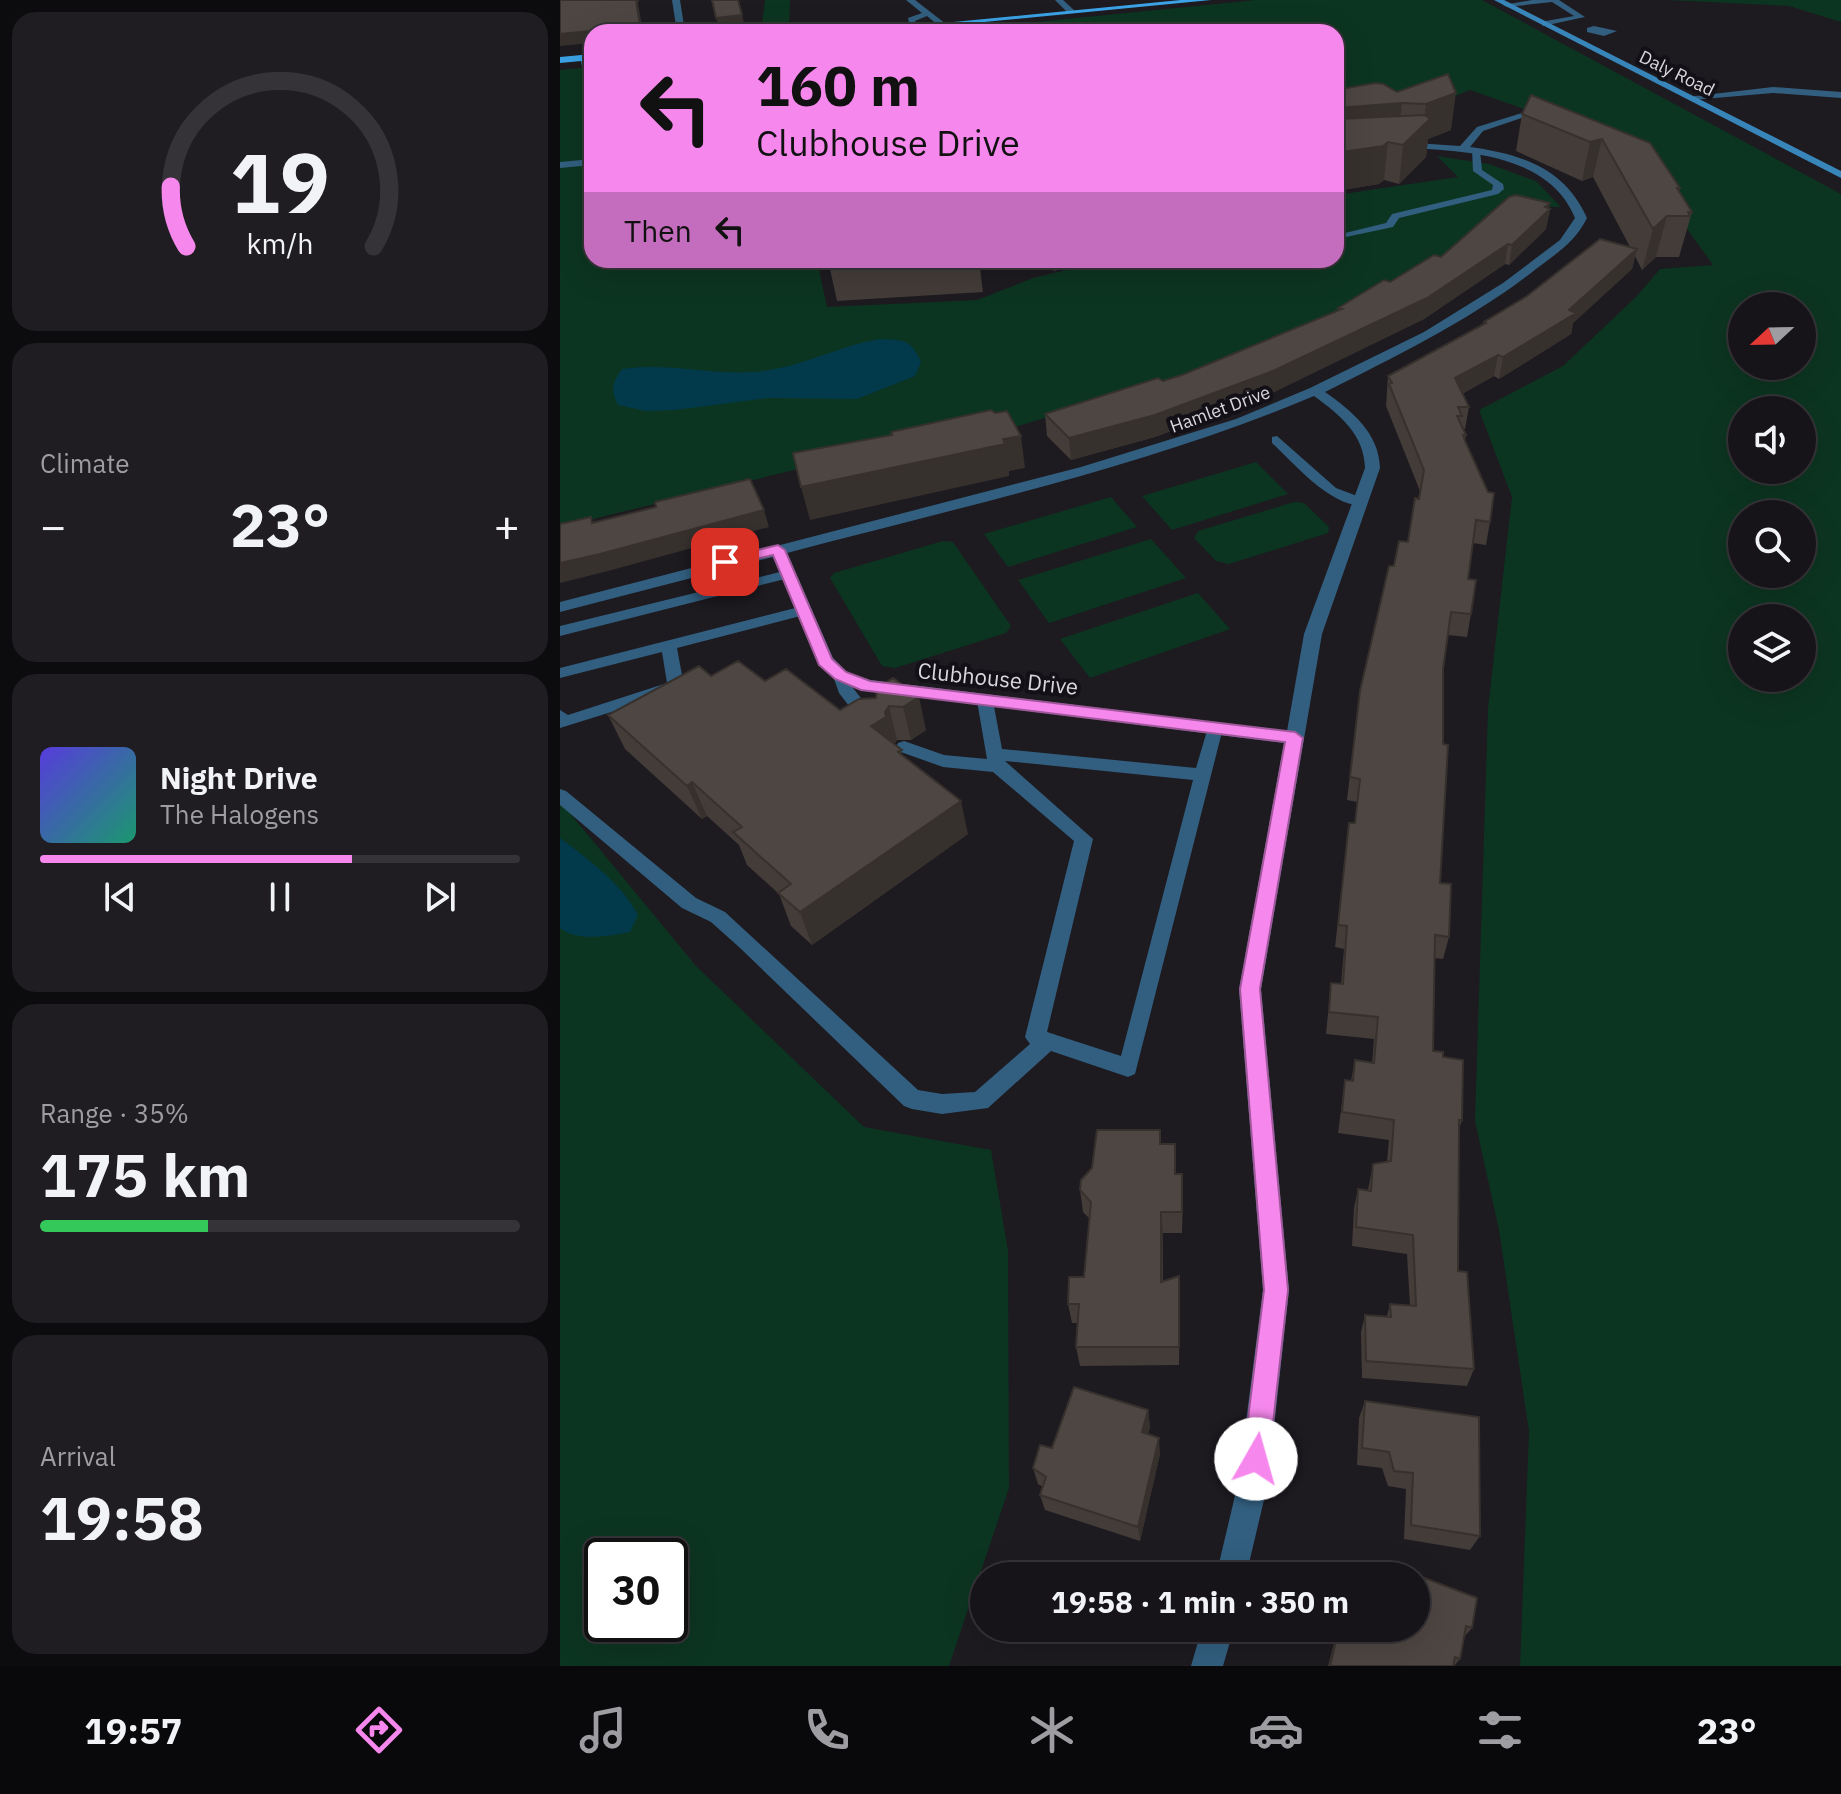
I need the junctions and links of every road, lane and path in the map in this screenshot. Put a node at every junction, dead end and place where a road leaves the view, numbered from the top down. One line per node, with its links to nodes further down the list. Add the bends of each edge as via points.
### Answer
1 (676, 0): 12 (street)
2 (910, 0): 10 (lane)
3 (1059, 0): 9 (lane)
4 (1138, 0): 8 (main road)
5 (1207, 0): 8 (main road)
6 (1553, 0): 7 (lane); 15 (lane, via 1581,17)
7 (1503, 2): 15 (main road, Daly Road)
8 (1083, 10): 9 (main road)
9 (1071, 11): 14 (main road)
10 (928, 13): 13 (lane, via 911,20); 14 (lane)
11 (1610, 23): 16 (lane)
12 (680, 24)
13 (912, 24)
14 (942, 24)
15 (1543, 24): 16 (main road, Daly Road)
16 (1564, 35): 20 (main road, Daly Road)
17 (584, 57): 18 (main road)
18 (560, 60)
19 (1841, 95): 20 (street, via 1773,90)
20 (1692, 97): 26 (main road, Daly Road)
21 (1528, 114): 23 (street, via 1480,129)
22 (1389, 145): 23 (street, Hamlet Drive)
23 (1470, 150): 27 (lane, via 1478,171 1498,184 1495,192); 28 (street, Hamlet Drive, via 1524,165 1559,183 1579,206 1575,231 1470,311)
24 (584, 163): 25 (lane)
25 (560, 165)
26 (1841, 175)
27 (1346, 234)
28 (1315, 391): 30 (street, via 1346,413 1365,438 1373,461); 31 (street, Hamlet Drive, via 1184,442)
29 (1277, 440): 30 (lane, via 1331,491)
30 (1360, 502): 43 (street, via 1313,634)
31 (778, 550): 32 (street); 33 (street, Hamlet Drive)
32 (788, 574): 34 (street); 35 (lane)
33 (560, 607)
34 (803, 611): 36 (lane); 38 (street, via 825,661)
35 (560, 631)
36 (669, 645): 37 (lane); 40 (lane, via 676,686 562,723)
37 (560, 673)
38 (841, 676): 39 (street, Clubhouse Drive, via 867,686); 41 (lane, via 861,713)
39 (985, 701): 42 (street, Clubhouse Drive); 45 (lane)
40 (560, 716)
41 (876, 726)
42 (1215, 728): 43 (street, Clubhouse Drive); 46 (lane)
43 (1295, 738): 49 (street, via 1250,989 1276,1290 1253,1483)
44 (904, 747): 45 (lane, via 943,761)
45 (996, 760): 46 (lane); 48 (lane, via 1084,839 1035,1037)
46 (1203, 775): 48 (lane, via 1128,1068)
47 (560, 795): 48 (lane, via 689,903 718,917 746,941 912,1099 942,1104 980,1101)
48 (1048, 1041)
49 (1234, 1562)
50 (1214, 1642): 51 (street)
51 (1207, 1666)

